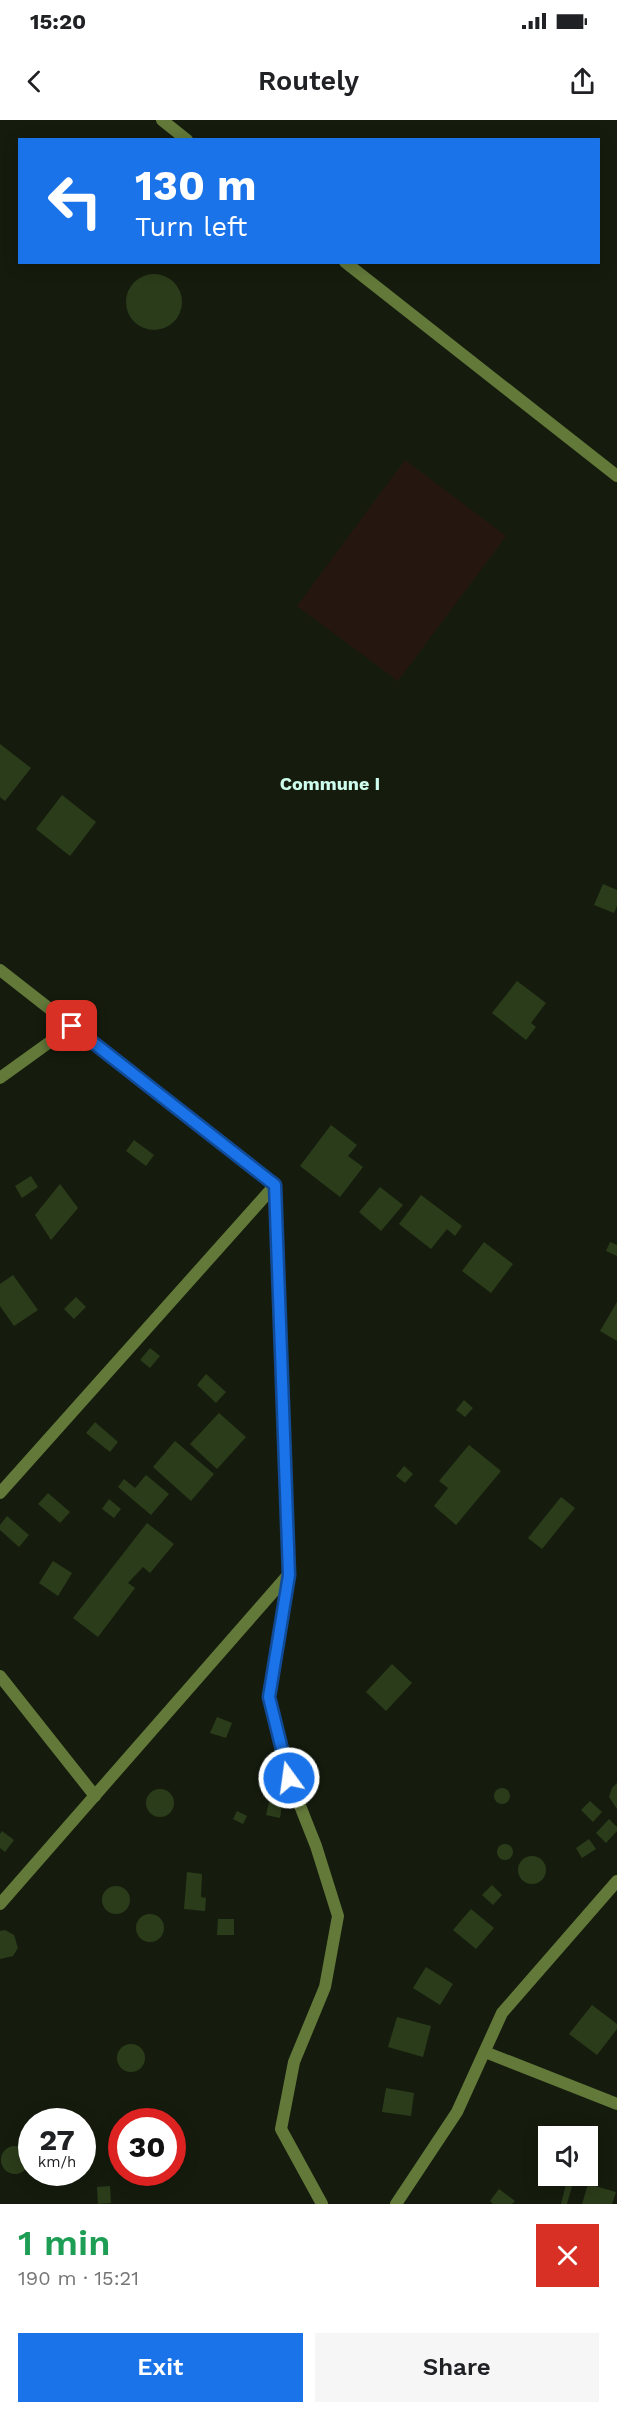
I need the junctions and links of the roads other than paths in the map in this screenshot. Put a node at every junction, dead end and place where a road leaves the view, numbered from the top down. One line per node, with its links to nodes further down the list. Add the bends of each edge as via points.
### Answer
1 (162, 120): 2 (street)
2 (184, 138)
3 (348, 264): 4 (street)
4 (617, 476)
5 (0, 970): 6 (street)
6 (72, 1026): 7 (street); 8 (street)
7 (0, 1078)
8 (275, 1185): 9 (street); 10 (street)
9 (0, 1493)
10 (289, 1575): 12 (street); 17 (street, via 269,1697 289,1778 338,1916 324,1987 294,2062 281,2129)
11 (0, 1676): 12 (street)
12 (94, 1796): 14 (street)
13 (617, 1881): 15 (street, via 502,2013)
14 (0, 1904)
15 (485, 2052): 16 (street); 18 (street, via 458,2112)
16 (617, 2104)
17 (322, 2204)
18 (396, 2204)

